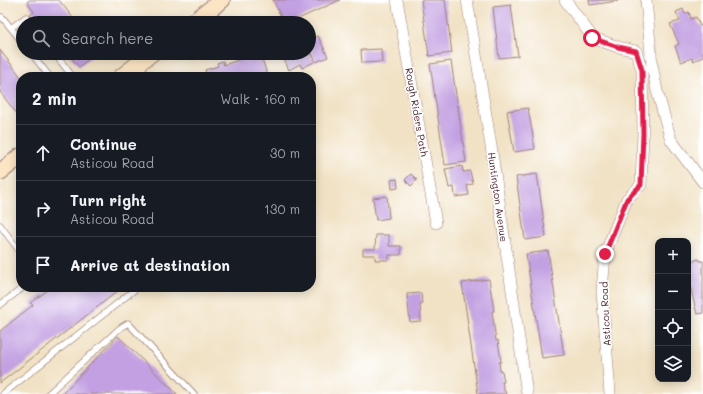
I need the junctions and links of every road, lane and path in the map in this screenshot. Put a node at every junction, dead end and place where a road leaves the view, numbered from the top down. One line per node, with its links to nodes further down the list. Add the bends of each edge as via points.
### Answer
1 (222, 0): 6 (street)
2 (397, 0): 22 (street, Rough Riders Path)
3 (467, 0): 31 (street, Huntington Avenue)
4 (565, 0): 32 (street, Asticou Road, via 592,38 636,51 642,70 641,185 627,199 605,254 602,291)
5 (646, 0): 21 (street, via 656,91 671,140)
6 (201, 16)
7 (2, 17): 9 (lane)
8 (16, 24): 9 (lane)
9 (11, 28): 10 (lane)
10 (16, 34)
11 (37, 60): 15 (lane)
12 (60, 60): 16 (lane)
13 (143, 60): 14 (street)
14 (139, 63): 17 (street); 18 (lane)
15 (46, 72)
16 (69, 72)
17 (128, 72)
18 (145, 72)
19 (16, 160): 20 (street)
20 (0, 172)
21 (703, 182)
22 (436, 223)
23 (0, 226): 24 (lane)
24 (16, 247)
25 (17, 292): 27 (lane)
26 (132, 292): 28 (lane)
27 (0, 305)
28 (3, 394)
29 (48, 394): 30 (lane, via 128,323)
30 (194, 394)
31 (527, 394)
32 (610, 394)

